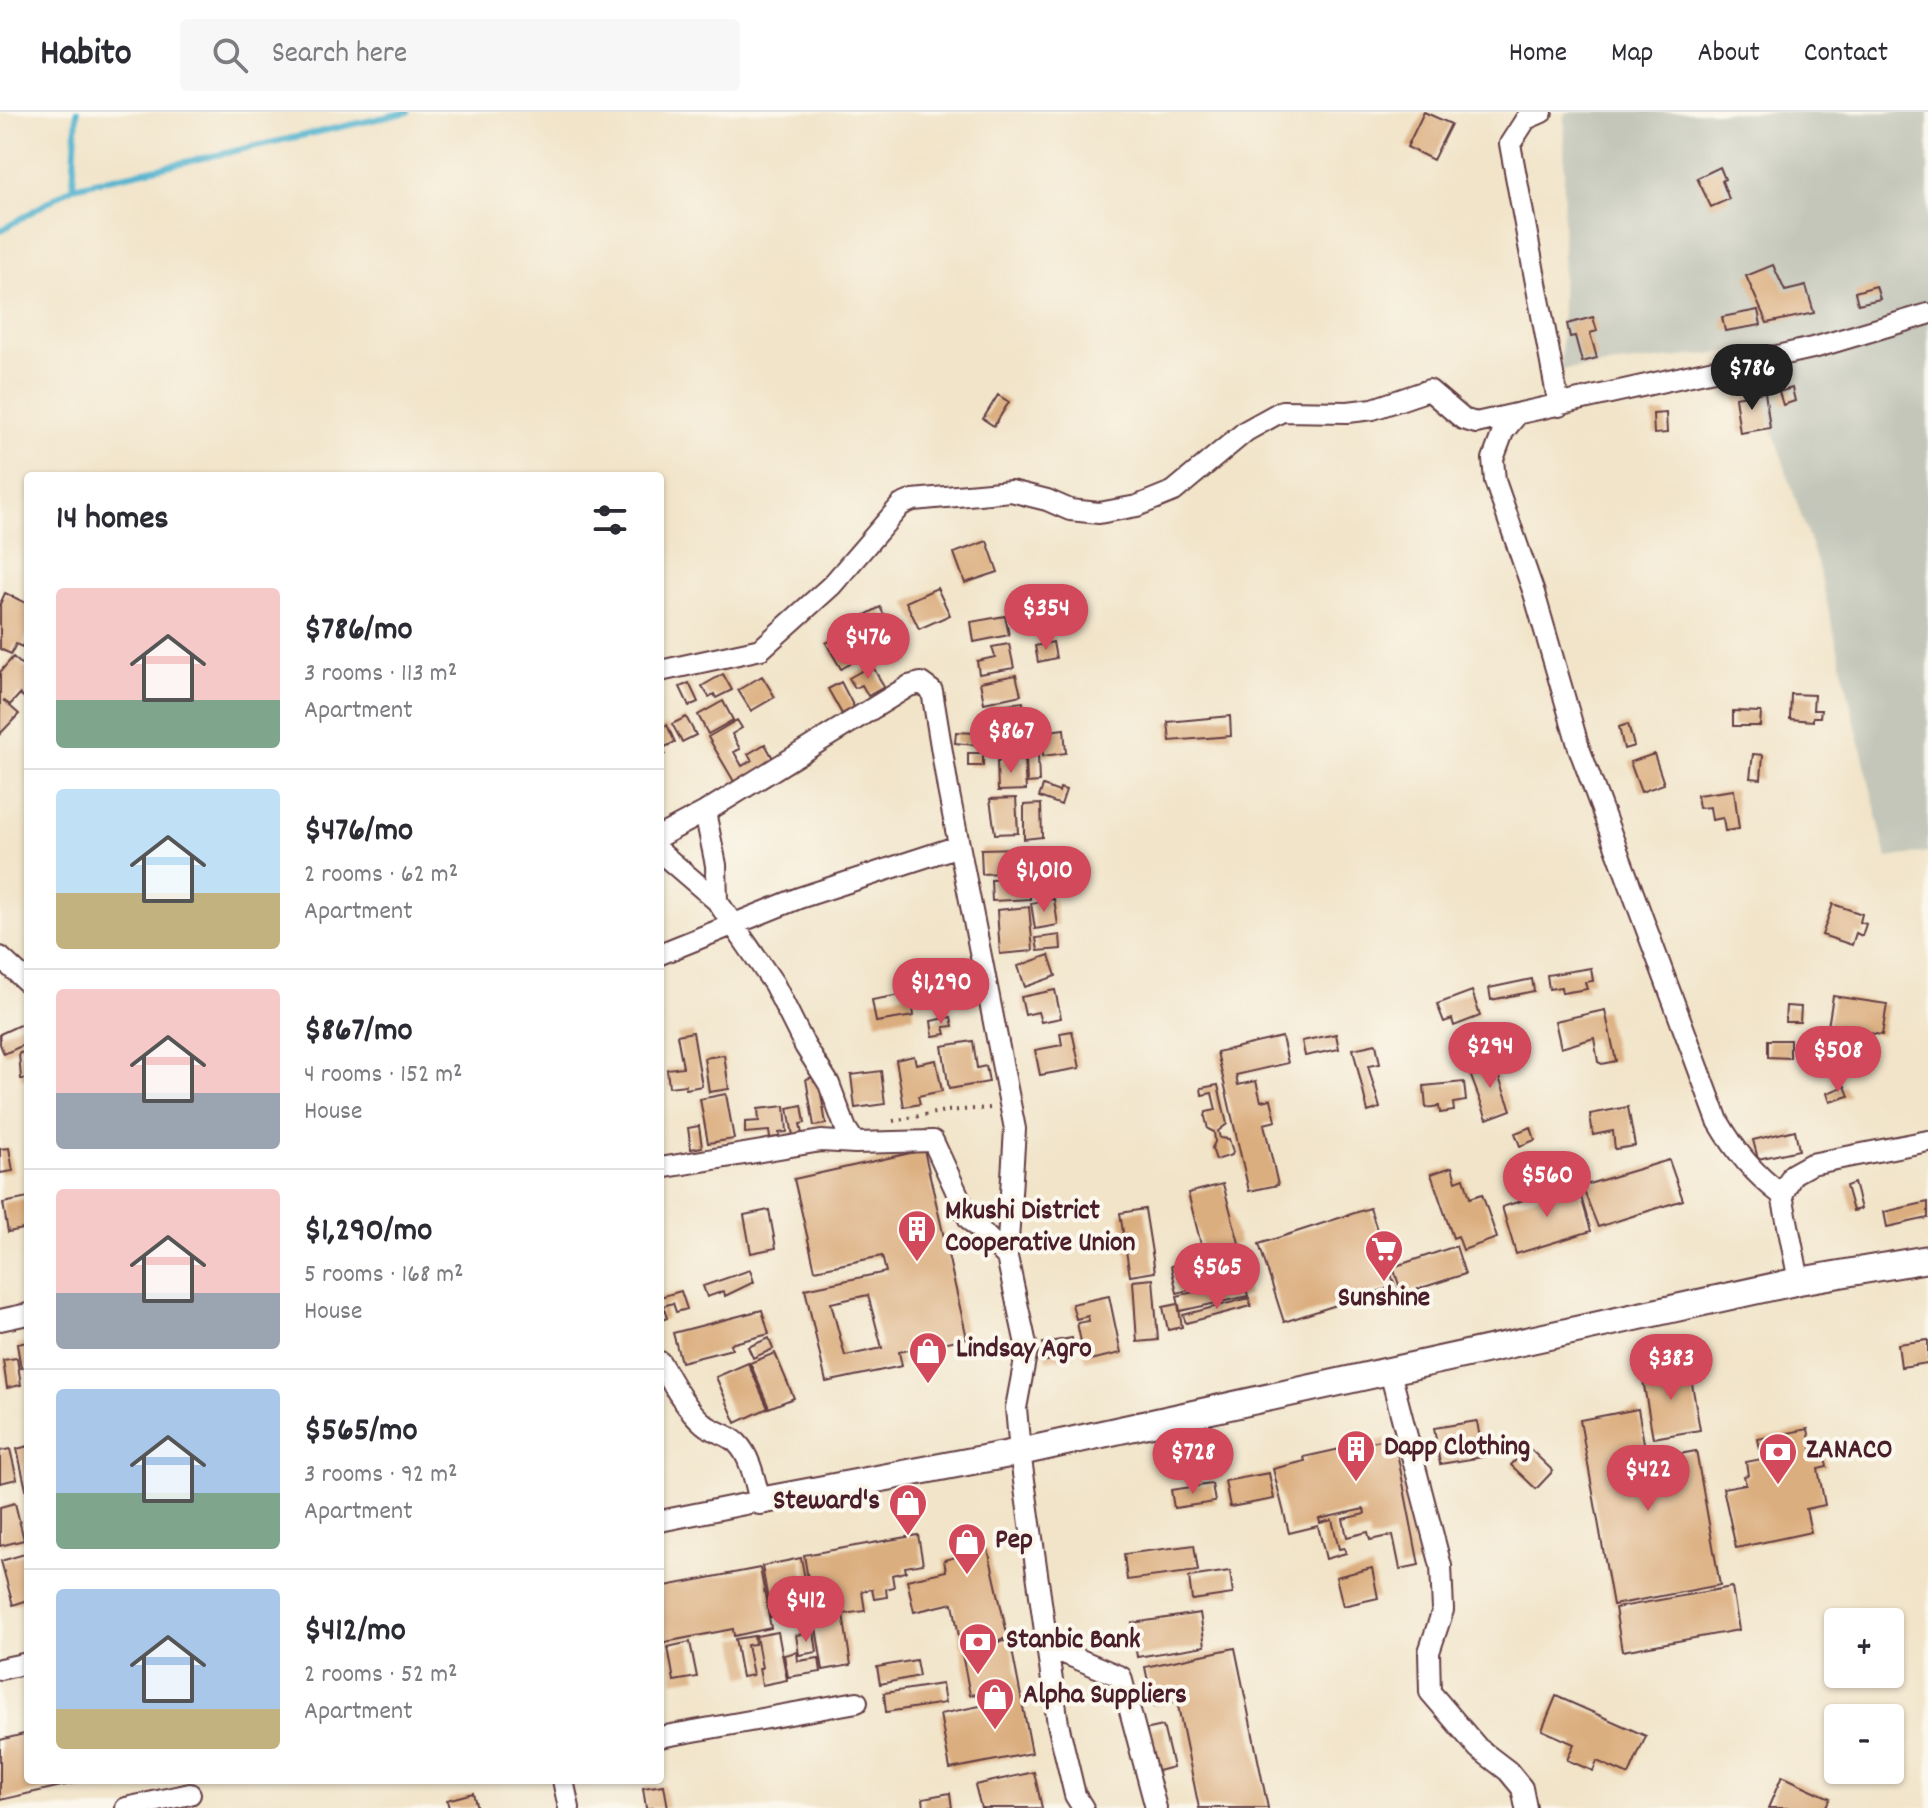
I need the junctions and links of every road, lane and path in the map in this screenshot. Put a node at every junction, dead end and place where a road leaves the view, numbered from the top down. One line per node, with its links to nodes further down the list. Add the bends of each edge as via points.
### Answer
1 (1542, 112): 3 (street, via 1526,119 1510,144)
2 (1928, 314): 3 (street, via 1817,347)
3 (1559, 406): 4 (street)
4 (1516, 416): 5 (street, via 1471,423 1429,390 1373,409 1282,411 1246,431 1174,491 1099,513 1070,510 1011,491 913,500 901,505 832,585 761,649); 20 (street, via 1493,459 1495,481 1579,748 1718,1121 1738,1155)
5 (664, 670)
6 (705, 812): 7 (street); 8 (street, via 921,683 932,691); 10 (street)
7 (664, 834)
8 (959, 846): 11 (street, via 799,898); 15 (street)
9 (664, 855): 10 (street)
10 (717, 901): 11 (street)
11 (733, 926): 12 (street); 18 (street, via 774,984)
12 (664, 952)
13 (0, 957): 14 (street)
14 (24, 979)
15 (1010, 1107): 16 (path); 21 (street, via 1015,1129)
16 (892, 1121)
17 (1928, 1141): 20 (street, via 1811,1164 1793,1174)
18 (855, 1143): 19 (street, via 821,1141); 21 (street, via 933,1141 969,1219)
19 (664, 1167)
20 (1782, 1195): 23 (street)
21 (1007, 1257): 28 (street, via 1027,1349 1016,1408)
22 (1928, 1259): 23 (main road)
23 (1799, 1281): 27 (main road)
24 (24, 1315): 25 (street)
25 (0, 1320)
26 (664, 1369): 29 (street, via 695,1415 736,1442 748,1460)
27 (1390, 1372): 28 (main road); 42 (street, via 1441,1566 1443,1610 1429,1652 1430,1692 1478,1748 1508,1771 1522,1788)
28 (1020, 1452): 29 (main road); 31 (street)
29 (760, 1501): 30 (street)
30 (664, 1520)
31 (1047, 1646): 40 (street, via 1058,1724); 41 (street, via 1121,1677)
32 (24, 1664): 33 (street)
33 (0, 1669)
34 (857, 1702): 35 (street)
35 (664, 1736)
36 (564, 1784): 39 (street)
37 (191, 1794): 38 (street)
38 (126, 1808)
39 (569, 1808)
40 (1083, 1808)
41 (1156, 1808)
42 (1526, 1808)

